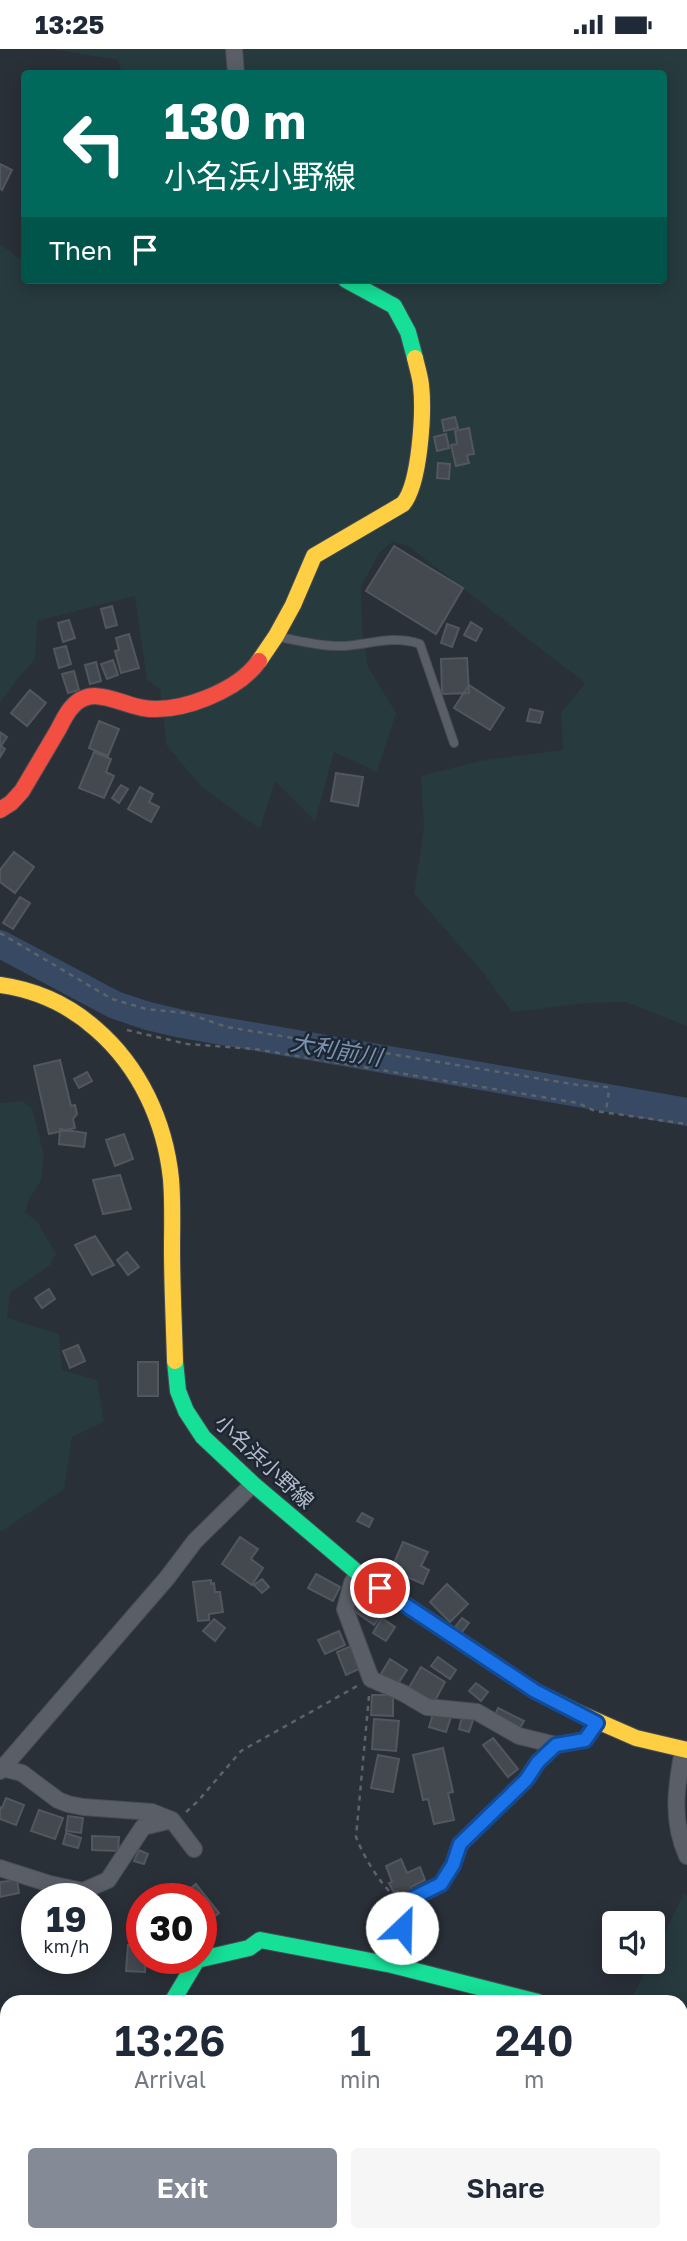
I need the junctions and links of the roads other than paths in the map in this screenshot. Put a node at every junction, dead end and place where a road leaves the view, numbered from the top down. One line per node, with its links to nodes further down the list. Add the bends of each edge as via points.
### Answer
1 (234, 49): 2 (street)
2 (236, 70)
3 (353, 284): 4 (street, via 394,306 408,333 421,383 417,461 409,497 403,504 314,556)
4 (276, 636): 5 (lane, via 317,645 405,639 421,644); 6 (street, via 251,672 205,699 153,709 100,695 79,701 22,791)
5 (454, 743)
6 (0, 810)
7 (0, 985): 8 (street, 小名浜小野線, via 39,994 76,1013 108,1038 133,1068 152,1104 171,1178 178,1391 203,1437)
8 (253, 1484): 9 (street, 小名浜小野線); 13 (street, via 195,1541)
9 (358, 1573): 10 (street, 小名浜小野線, via 535,1691); 11 (street, via 345,1609 371,1679 427,1707 477,1712 519,1736)
10 (597, 1723): 11 (street, via 585,1740); 12 (street, 小名浜小野線)
11 (556, 1745): 18 (street, via 460,1844 441,1884 415,1897 407,1909)
12 (685, 1750): 16 (street, via 675,1793 679,1839)
13 (1, 1769): 14 (street, via 22,1773 68,1804 152,1812)
14 (172, 1820): 15 (street); 17 (street, via 143,1827 108,1879 83,1891)
15 (194, 1849)
16 (687, 1856)
17 (0, 1868)
18 (393, 1965): 19 (street, via 260,1940 249,1948 197,1960); 20 (street)
19 (177, 1995)
20 (511, 1995)

